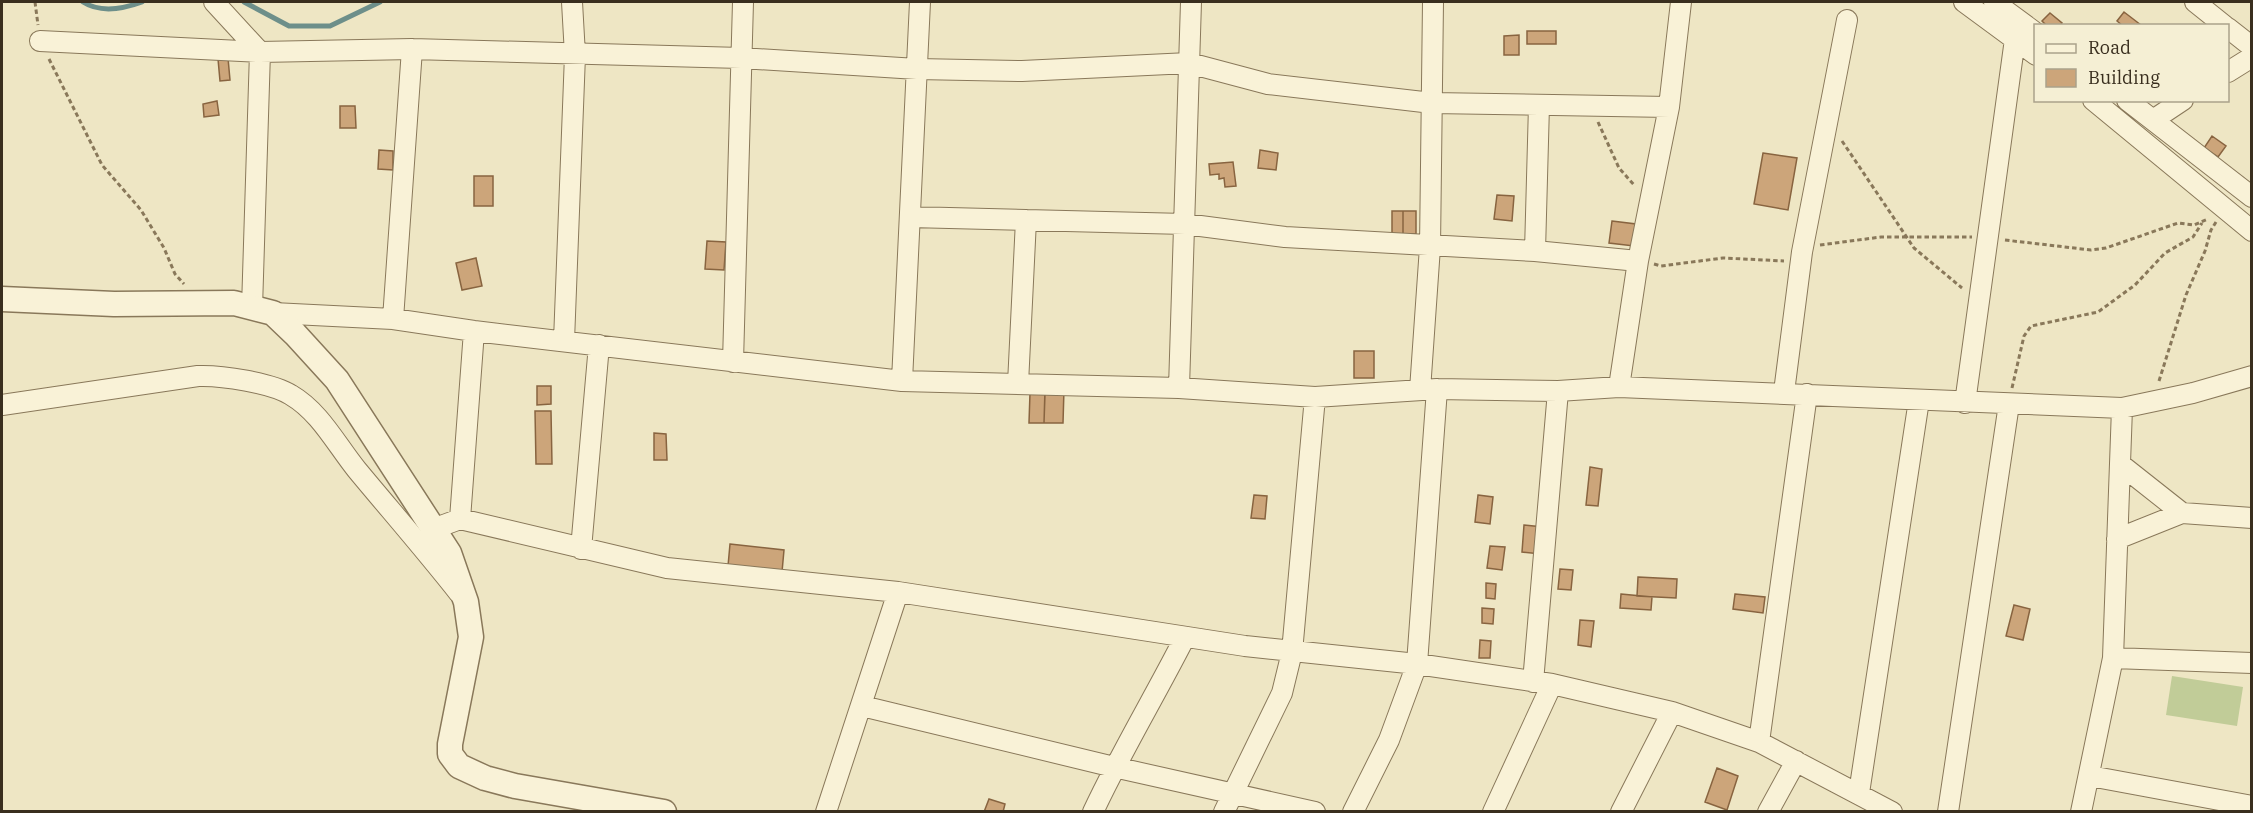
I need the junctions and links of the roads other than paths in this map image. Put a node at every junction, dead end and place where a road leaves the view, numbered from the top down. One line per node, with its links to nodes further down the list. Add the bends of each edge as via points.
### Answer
1 (214, 2): 19 (street)
2 (572, 2): 21 (street)
3 (743, 2): 23 (street)
4 (920, 2): 25 (street)
5 (1191, 2): 24 (street)
6 (1433, 2): 30 (street)
7 (1681, 2): 32 (street)
8 (1964, 2): 10 (street)
9 (2195, 2): 12 (street)
10 (1993, 6): 14 (street); 15 (street)
11 (1847, 20): 57 (street, via 1802,252)
12 (2223, 24)
13 (2229, 28): 17 (street)
14 (2034, 32)
15 (2015, 39): 20 (street); 61 (street)
16 (40, 41): 19 (street)
17 (2252, 47)
18 (412, 49): 19 (street); 21 (street); 45 (street)
19 (260, 52): 44 (street)
20 (2034, 53)
21 (575, 55): 23 (street); 47 (street)
22 (2252, 57): 26 (street)
23 (741, 58): 25 (street); 49 (street)
24 (1190, 63): 25 (street, via 1022,71); 30 (street, via 1268,84); 38 (street)
25 (917, 69): 36 (street)
26 (2229, 71)
27 (2095, 102): 35 (street)
28 (2130, 102): 33 (street)
29 (2180, 102): 33 (street)
30 (1432, 103): 31 (street); 40 (street)
31 (1539, 105): 32 (street); 41 (street)
32 (1669, 107): 42 (street)
33 (2153, 120): 34 (street)
34 (2252, 199): 35 (street)
35 (2226, 209): 39 (street)
36 (910, 217): 37 (street); 51 (street)
37 (1026, 220): 38 (street); 52 (street)
38 (1185, 224): 40 (street, via 1236,232); 54 (street)
39 (2252, 231)
40 (1430, 247): 41 (street); 55 (street)
41 (1535, 251): 42 (street)
42 (1638, 261): 53 (street)
43 (2, 299): 44 (street, via 234,303)
44 (263, 310): 45 (street); 69 (street, via 337,380)
45 (393, 319): 46 (street)
46 (474, 331): 47 (street); 68 (street)
47 (564, 341): 48 (street)
48 (599, 345): 49 (street); 71 (street)
49 (733, 362): 51 (street)
50 (2252, 376): 64 (street)
51 (902, 381): 52 (street)
52 (1018, 384): 54 (street)
53 (1618, 387): 56 (street); 57 (street)
54 (1179, 388): 59 (street)
55 (1428, 389): 56 (street); 59 (street); 78 (street)
56 (1558, 391): 79 (street)
57 (1784, 392): 58 (street)
58 (1807, 394): 60 (street); 82 (street)
59 (1315, 397): 75 (street)
60 (1919, 400): 61 (street); 87 (street)
61 (1965, 403): 62 (street)
62 (2009, 404): 64 (street); 99 (street)
63 (2, 405): 73 (street, via 210,375 289,394 324,424)
64 (2122, 408): 65 (street)
65 (2120, 464): 66 (street); 70 (street)
66 (2182, 513): 67 (street); 70 (street)
67 (2252, 518)
68 (460, 519): 69 (street); 71 (street)
69 (433, 529): 73 (street, via 449,553)
70 (2117, 540): 76 (street)
71 (581, 549): 72 (street, via 667,568)
72 (898, 592): 74 (street); 80 (street)
73 (466, 602): 89 (street, via 471,637 450,744 450,754 459,766 515,786)
74 (1185, 637): 75 (street); 84 (street)
75 (1292, 652): 78 (street); 86 (street, via 1282,693)
76 (2113, 658): 77 (street); 85 (street)
77 (2252, 663)
78 (1417, 664): 79 (street); 94 (street, via 1389,740)
79 (1542, 683): 81 (street); 95 (street)
80 (862, 706): 84 (street); 90 (street)
81 (1672, 712): 82 (street); 96 (street)
82 (1759, 741): 83 (street)
83 (1796, 760): 87 (street); 97 (street)
84 (1114, 767): 86 (street); 91 (street)
85 (2090, 776): 88 (street); 100 (street)
86 (1233, 792): 92 (street); 93 (street)
87 (1860, 793): 98 (street)
88 (2252, 806)
89 (664, 812)
90 (826, 812)
91 (1093, 812)
92 (1224, 812)
93 (1315, 812)
94 (1353, 812)
95 (1493, 812)
96 (1622, 812)
97 (1768, 812)
98 (1892, 812)
99 (1948, 812)
100 (2081, 812)

